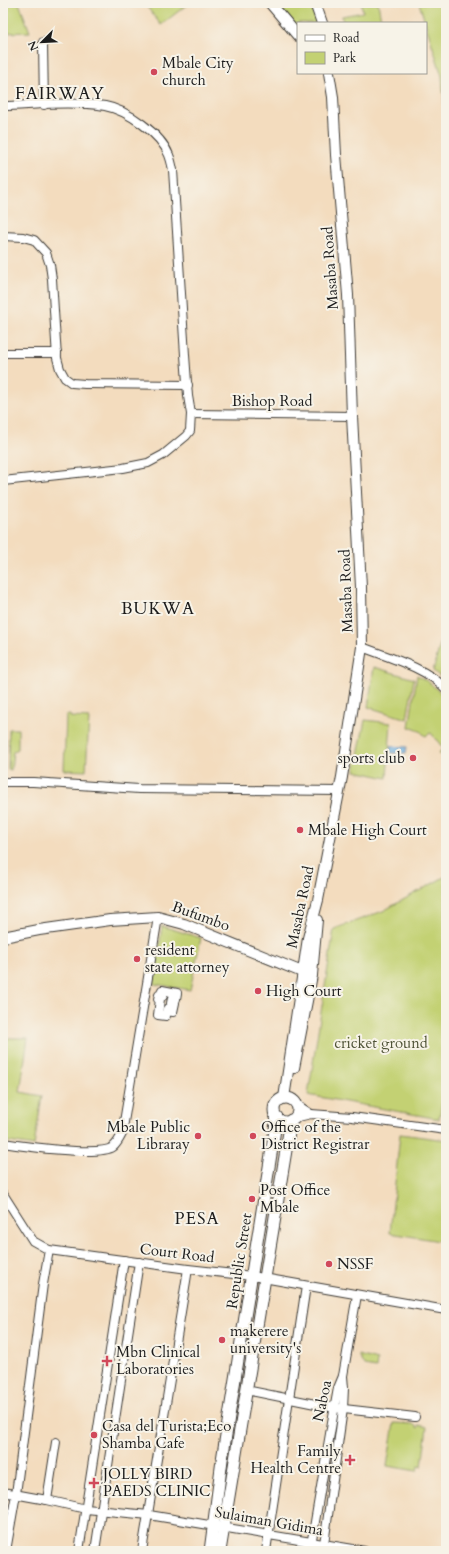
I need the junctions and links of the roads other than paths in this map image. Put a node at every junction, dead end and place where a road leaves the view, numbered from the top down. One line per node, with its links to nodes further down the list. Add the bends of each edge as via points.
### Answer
1 (270, 3): 4 (street)
2 (315, 3): 3 (street)
3 (322, 22)
4 (297, 35)
5 (43, 42): 7 (street)
6 (328, 74): 14 (street, Masaba Road, via 333,97 348,295)
7 (44, 105): 8 (street); 12 (street, via 106,106 126,114 145,126 169,155 173,170)
8 (3, 106)
9 (3, 236): 11 (street, via 34,240 46,253 52,279)
10 (3, 353): 11 (street)
11 (57, 353): 12 (street, via 60,369 65,378 72,383)
12 (188, 385): 13 (street)
13 (191, 414): 14 (street, Bishop Road); 15 (street, via 190,430 186,436 164,455 148,463)
14 (352, 416): 16 (street, Masaba Road)
15 (3, 481)
16 (362, 647): 17 (street, via 409,665 430,676); 19 (street, Masaba Road)
17 (446, 689)
18 (3, 782): 19 (street, via 139,789)
19 (339, 791): 22 (street, Masaba Road, via 318,900 316,939)
20 (158, 917): 21 (street, Bufumbo, via 110,920); 22 (street, Bufumbo, via 184,924); 29 (street, via 122,1134 118,1141 113,1147 98,1151)
21 (3, 937)
22 (307, 973): 24 (street, Masaba Road)
23 (177, 993): 23 (street, via 176,999 172,998 171,1003 175,1003 174,1012 167,1009 166,1016 158,1015 159,995 164,994 161,994 162,990)
24 (290, 1100): 25 (street); 26 (main road, via 278,1100 274,1106); 27 (main road, via 298,1109)
25 (311, 1114): 27 (street); 28 (street)
26 (277, 1117): 27 (main road, via 286,1122); 35 (main road, Republic Street)
27 (292, 1119): 36 (main road, Republic Street)
28 (446, 1130)
29 (3, 1143)
30 (3, 1194): 31 (street, Court Road, via 33,1241)
31 (49, 1250): 32 (street, Court Road); 46 (street)
32 (124, 1260): 33 (street, Court Road); 48 (street)
33 (139, 1262): 34 (street, Court Road); 49 (street)
34 (188, 1269): 35 (street, Court Road); 50 (street)
35 (252, 1276): 36 (street, Court Road); 51 (main road, Republic Street, via 222,1460)
36 (266, 1279): 37 (street, Court Road); 40 (main road, Republic Street)
37 (306, 1286): 38 (street, Court Road); 41 (street)
38 (357, 1295): 39 (street, Court Road); 42 (street, Naboa)
39 (446, 1310)
40 (246, 1390): 41 (street); 51 (main road, Republic Street)
41 (290, 1398): 42 (street); 52 (street)
42 (339, 1408): 43 (street); 53 (street, Naboa); 54 (street, Naboa)
43 (415, 1417)
44 (56, 1442): 47 (street)
45 (3, 1492): 46 (street, Sulaiman Gidima)
46 (16, 1494): 47 (street, Sulaiman Gidima); 55 (street)
47 (47, 1500): 48 (street, Sulaiman Gidima)
48 (86, 1509): 49 (street, Sulaiman Gidima); 56 (street)
49 (102, 1511): 50 (street, Sulaiman Gidima); 57 (street)
50 (149, 1515): 51 (street, Sulaiman Gidima); 58 (street)
51 (219, 1527): 52 (street, Sulaiman Gidima); 59 (main road, Republic Street); 60 (main road, Republic Street)
52 (269, 1536): 53 (street, Sulaiman Gidima); 61 (street)
53 (311, 1547): 54 (street, Sulaiman Gidima)
54 (324, 1548): 62 (street, Sulaiman Gidima)
55 (6, 1551)
56 (79, 1551)
57 (95, 1551)
58 (142, 1551)
59 (210, 1551)
60 (220, 1551)
61 (266, 1551)
62 (365, 1551)

